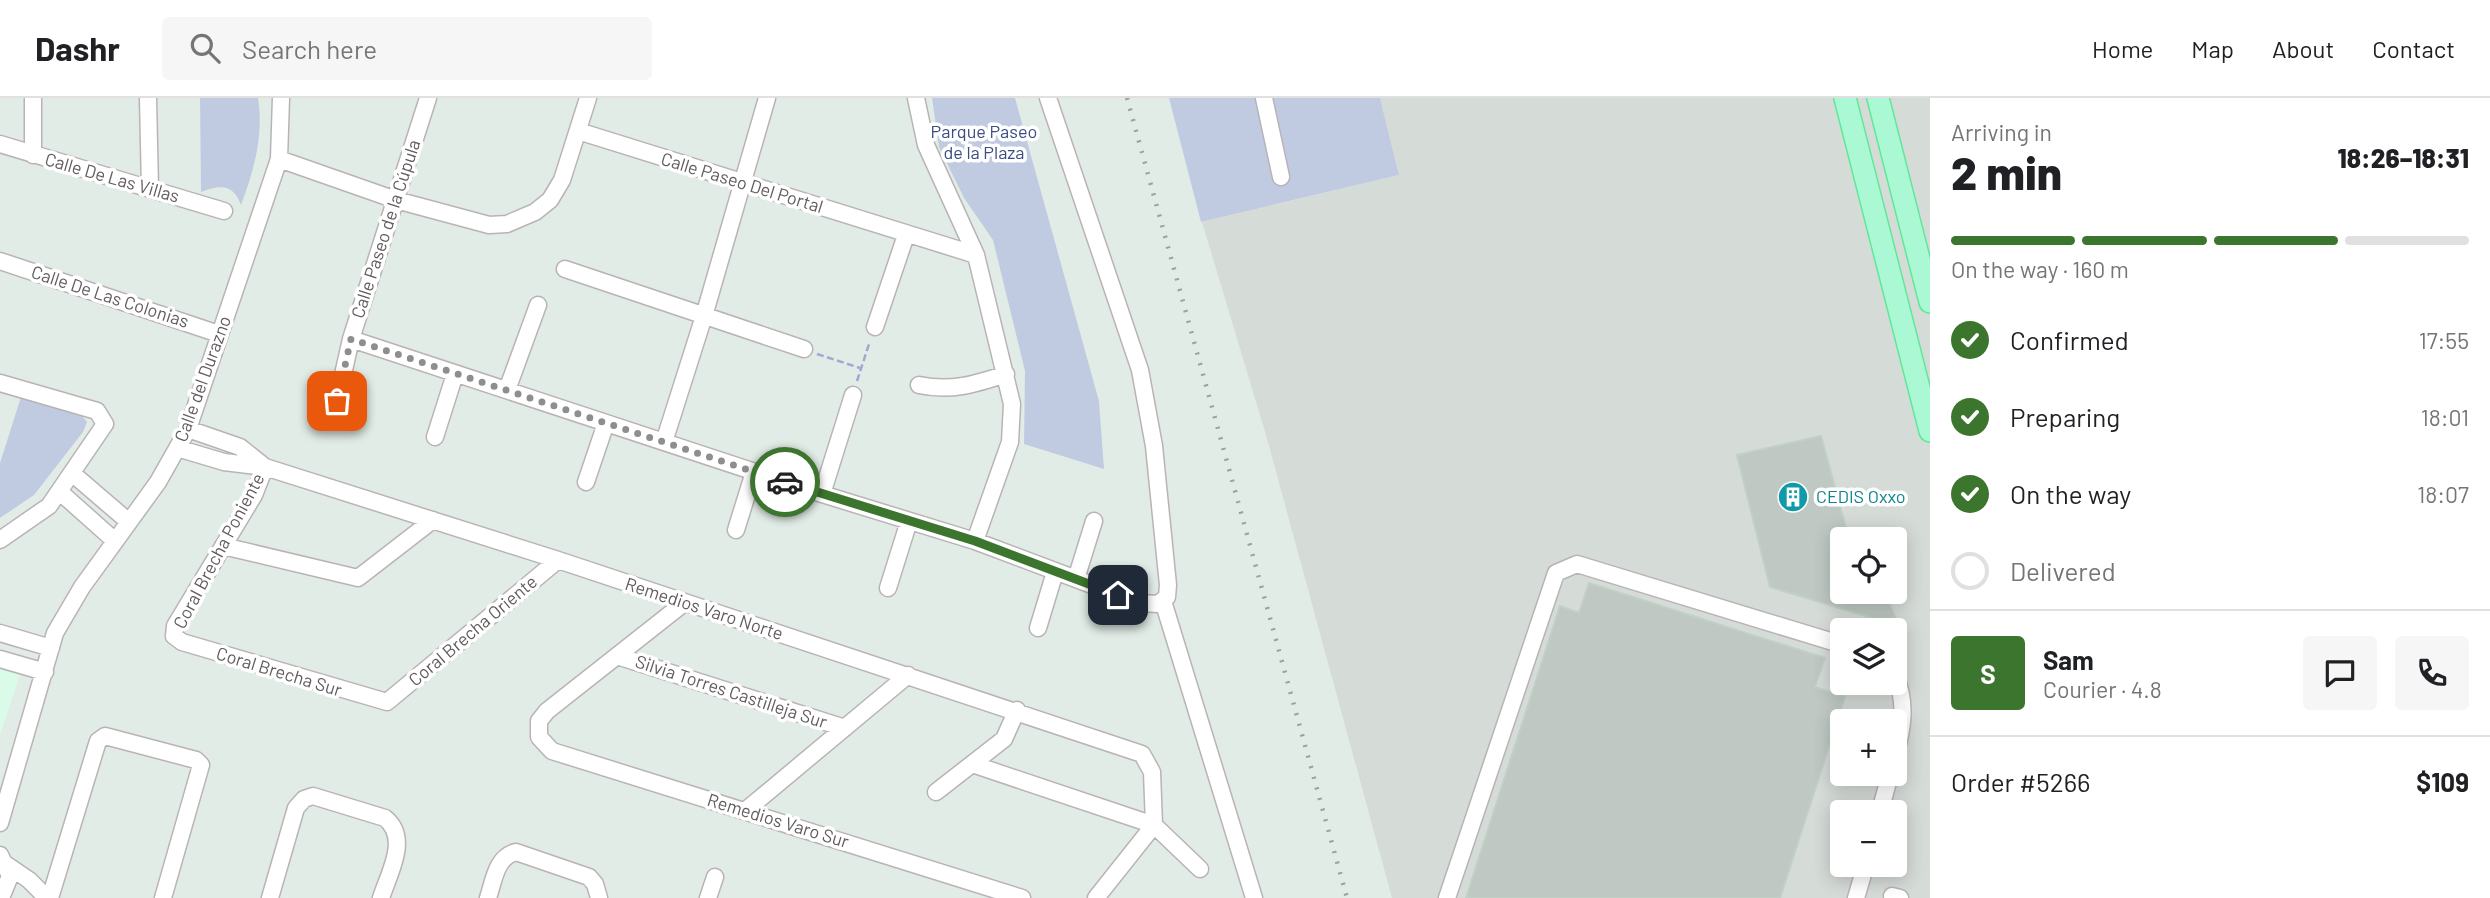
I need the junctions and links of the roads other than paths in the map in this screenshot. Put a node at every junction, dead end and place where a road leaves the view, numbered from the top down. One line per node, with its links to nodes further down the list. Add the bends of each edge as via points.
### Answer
1 (33, 98): 14 (street)
2 (148, 98): 18 (street)
3 (281, 98): 15 (street, Calle del Durazno)
4 (428, 98): 19 (street, Calle Paseo de la Cúpula)
5 (588, 98): 12 (street)
6 (768, 98): 17 (street)
7 (1048, 98): 64 (street, via 1140,370 1154,446)
8 (1264, 98): 16 (street)
9 (1846, 98): 41 (main road)
10 (1878, 98): 25 (main road)
11 (912, 100): 22 (street, via 926,145)
12 (578, 131): 17 (street, Calle Paseo Del Portal); 19 (street, via 562,180 550,200 522,219 489,225)
13 (0, 144): 14 (street, Calle De Las Villas)
14 (33, 155): 18 (street, Calle De Las Villas)
15 (279, 159): 19 (street); 29 (street, Calle del Durazno)
16 (1281, 177)
17 (744, 184): 21 (street, Calle Paseo Del Portal); 27 (street)
18 (150, 189): 20 (street, Calle De Las Villas)
19 (396, 200): 30 (street, Calle Paseo de la Cúpula)
20 (223, 211)
21 (906, 235): 22 (street, Calle Paseo Del Portal); 28 (street)
22 (976, 255): 33 (street)
23 (0, 261): 29 (street, Calle De Las Colonias)
24 (565, 269): 27 (street)
25 (1930, 302)
26 (538, 306): 36 (street)
27 (704, 316): 31 (street); 43 (street)
28 (875, 327)
29 (219, 334): 40 (street, Calle del Durazno)
30 (351, 339): 32 (street); 38 (street, Calle Paseo de la Cúpula)
31 (804, 349)
32 (454, 374): 36 (street); 42 (street)
33 (1006, 374): 35 (street, via 972,386); 58 (street, via 1012,404 1010,442)
34 (0, 383): 47 (street, via 102,414 103,429)
35 (919, 385)
36 (507, 390): 39 (street)
37 (853, 395): 50 (street)
38 (337, 401)
39 (606, 423): 43 (street); 48 (street)
40 (188, 429): 44 (street, Calle del Durazno); 45 (street, Remedios Varo Norte, via 240,447)
41 (1930, 431)
42 (435, 437)
43 (664, 442): 46 (street)
44 (177, 449): 45 (street, Remedios Varo Norte); 54 (street, Calle del Durazno)
45 (265, 467): 51 (street, Remedios Varo Norte); 59 (street, Coral Brecha Poniente)
46 (754, 472): 50 (street); 55 (street)
47 (73, 474): 49 (street); 54 (street)
48 (586, 482)
49 (60, 492): 56 (street, via 49,506); 57 (street)
50 (822, 494): 52 (street)
51 (433, 520): 59 (street, via 358,578); 60 (street, Remedios Varo Norte)
52 (909, 521): 58 (street); 63 (street)
53 (1094, 521): 62 (street)
54 (129, 522): 57 (street, Calle del Durazno)
55 (736, 530)
56 (0, 540)
57 (115, 541): 70 (street, Calle del Durazno, via 82,586)
58 (975, 541): 61 (street)
59 (223, 546): 68 (street, Coral Brecha Poniente, via 175,626)
60 (558, 559): 65 (street, Remedios Varo Norte); 75 (street, Coral Brecha Oriente)
61 (1055, 572): 62 (street); 66 (street)
62 (1076, 579): 64 (street, via 1150,606)
63 (888, 588)
64 (1165, 593): 97 (street)
65 (684, 603): 71 (street); 74 (street, Remedios Varo Norte)
66 (1038, 628)
67 (0, 633): 70 (street)
68 (174, 636): 75 (street, Coral Brecha Sur)
69 (1830, 641): 98 (street, via 1577,564 1556,573)
70 (51, 648): 73 (street, Calle del Durazno)
71 (617, 656): 77 (street, Silvia Torres Castilleja Sur); 80 (street, Remedios Varo Sur, via 547,711 539,721 540,737 552,751)
72 (0, 659): 73 (street)
73 (45, 672): 81 (street, Calle del Durazno)
74 (908, 674): 76 (street, Remedios Varo Norte); 77 (street)
75 (387, 702)
76 (1017, 710): 78 (street, via 1004,739); 82 (street, Remedios Varo Norte, via 1142,754 1152,772)
77 (845, 728): 80 (street)
78 (972, 764): 79 (street); 82 (street)
79 (936, 792)
80 (745, 811): 95 (street, Remedios Varo Sur)
81 (0, 824)
82 (1154, 825): 84 (street); 96 (street)
83 (4, 860): 87 (street, via 8,886); 88 (street)
84 (1200, 869)
85 (715, 877): 94 (street)
86 (1862, 877): 99 (street)
87 (1, 898)
88 (49, 898): 89 (street, via 101,737 201,765)
89 (163, 898)
90 (270, 898): 91 (street, via 296,808 313,796 385,818 395,830 398,846)
91 (381, 898)
92 (488, 898): 93 (street, via 503,858 516,852 589,877)
93 (599, 898)
94 (708, 898)
95 (1022, 898)
96 (1096, 898)
97 (1254, 898)
98 (1447, 898)
99 (1856, 898)

